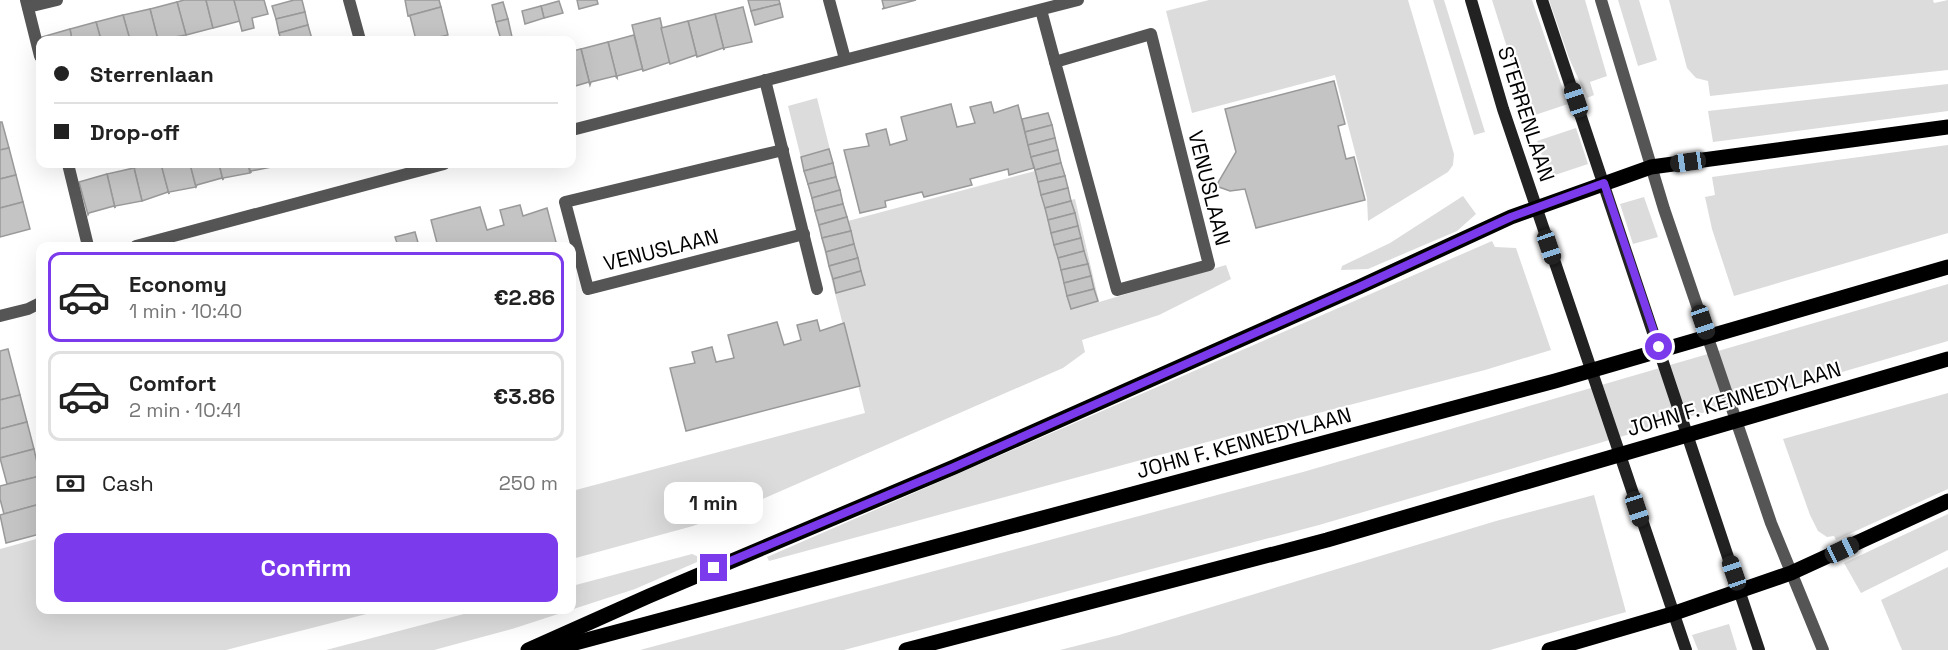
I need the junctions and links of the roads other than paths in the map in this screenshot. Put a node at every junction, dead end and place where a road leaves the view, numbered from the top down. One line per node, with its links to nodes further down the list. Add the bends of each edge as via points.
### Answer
1 (57, 0): 8 (street)
2 (349, 0): 10 (street)
3 (829, 0): 12 (street)
4 (1078, 0): 9 (street)
5 (1471, 0): 23 (main road, STERRENLAAN)
6 (1542, 0): 22 (main road)
7 (1601, 0): 18 (street)
8 (27, 4): 11 (street)
9 (1041, 10): 12 (street); 13 (street, VENUSLAAN)
10 (359, 36)
11 (36, 40)
12 (845, 59): 14 (street)
13 (1055, 62): 13 (street, VENUSLAAN, via 1151,34 1209,266 1117,290)
14 (765, 80): 16 (street); 17 (street)
15 (1948, 127): 18 (main road)
16 (576, 129)
17 (783, 150): 24 (street); 27 (street, VENUSLAAN, via 565,202)
18 (1651, 167): 22 (main road); 35 (street)
19 (69, 168): 25 (street)
20 (411, 168): 21 (street)
21 (395, 170): 26 (street)
22 (1604, 183): 23 (main road); 36 (main road)
23 (1536, 208): 37 (main road, STERRENLAAN); 38 (main road, via 965,462)
24 (804, 234): 28 (street, VENUSLAAN, via 588,289); 30 (street)
25 (87, 242)
26 (152, 242)
27 (576, 242)
28 (576, 244)
29 (1948, 267): 39 (main road, JOHN F. KENNEDYLAAN, via 1555,381)
30 (817, 289)
31 (36, 305): 32 (street)
32 (0, 316)
33 (1948, 359): 40 (main road, JOHN F. KENNEDYLAAN, via 1327,540)
34 (1948, 501): 35 (main road)
35 (1791, 573): 36 (main road); 44 (street)
36 (1739, 590): 37 (main road); 43 (main road)
37 (1672, 614): 41 (main road); 42 (main road, STERRENLAAN)
38 (528, 650)
39 (549, 650)
40 (906, 650)
41 (1549, 650)
42 (1686, 650)
43 (1759, 650)
44 (1822, 650)

